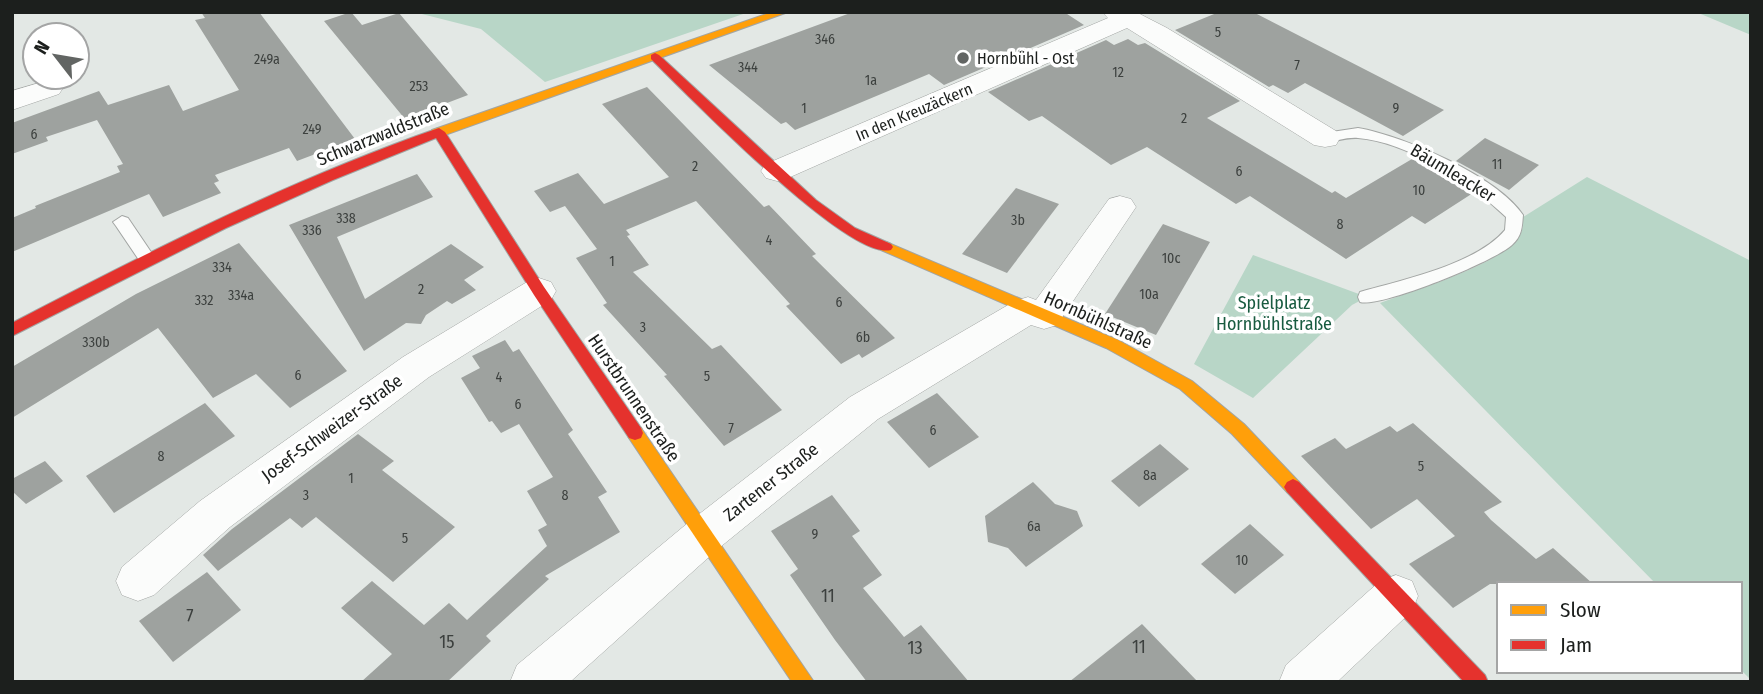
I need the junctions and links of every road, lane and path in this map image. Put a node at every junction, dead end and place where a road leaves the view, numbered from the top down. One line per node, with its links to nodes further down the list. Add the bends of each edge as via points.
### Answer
1 (783, 12): 3 (street, Schwarzwaldstraße)
2 (1121, 16): 7 (street, Bäumleacker, via 1158,34); 8 (street, In den Kreuzäckern, via 1096,35)
3 (655, 57): 6 (street, Schwarzwaldstraße); 8 (street, Hornbühlstraße)
4 (41, 91): 5 (street)
5 (12, 102)
6 (439, 132): 11 (street, Schwarzwaldstraße, via 282,196); 12 (street, Hurstbrunnenstraße)
7 (1325, 138): 13 (lane, Bäumleacker, via 1357,133 1408,145 1497,198 1515,215 1513,233 1499,247)
8 (777, 171): 14 (street, Hornbühlstraße, via 850,231)
9 (1119, 207): 14 (street, Zartener Straße)
10 (122, 222): 11 (lane)
11 (147, 260): 15 (street, Schwarzwaldstraße)
12 (539, 291): 16 (street, Hurstbrunnenstraße); 17 (street, Josef-Schweizer-Straße, via 416,367 215,514)
13 (1367, 297)
14 (1036, 313): 16 (street, Zartener Straße, via 864,408); 18 (street, Hornbühlstraße, via 1111,344 1186,385 1238,429)
15 (12, 330)
16 (704, 535): 19 (street, Zartener Straße); 20 (street, Hurstbrunnenstraße)
17 (138, 581)
18 (1396, 596): 21 (street); 22 (street, Hornbühlstraße)
19 (534, 682)
20 (804, 682)
21 (1303, 682)
22 (1478, 682)

